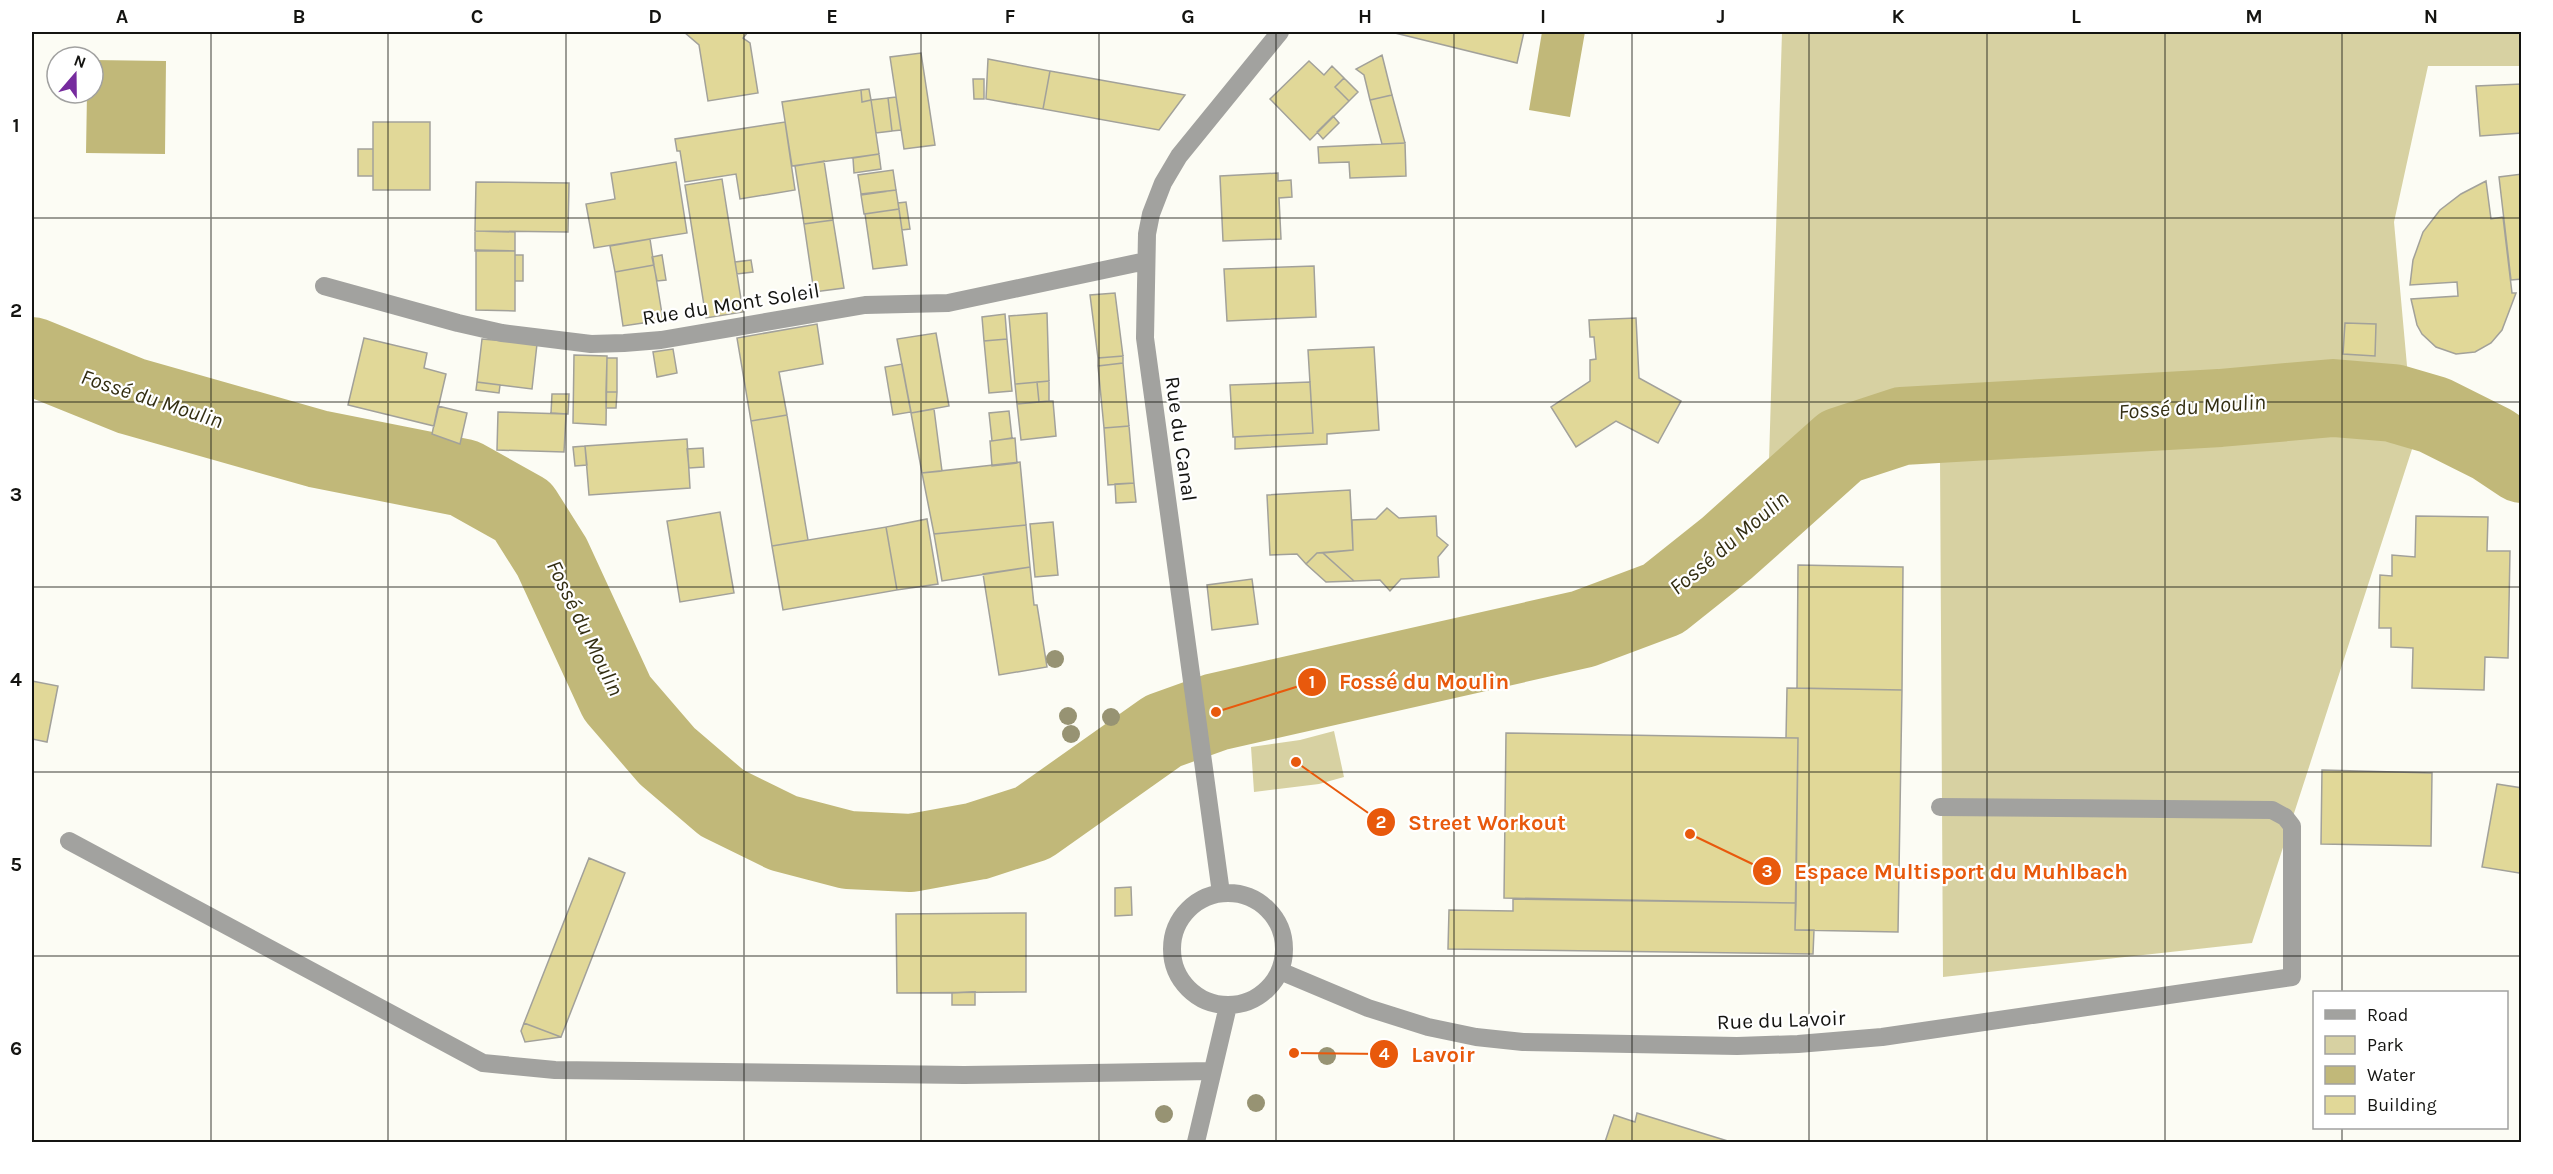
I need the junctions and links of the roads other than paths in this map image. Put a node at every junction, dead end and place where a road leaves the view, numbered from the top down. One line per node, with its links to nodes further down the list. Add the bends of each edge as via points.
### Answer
1 (1280, 32): 2 (street, Rue du Canal, via 1201,127 1163,183 1151,214)
2 (1146, 261): 3 (street, Rue du Mont Soleil, via 948,303 865,305 624,343 591,344 502,333); 6 (street, Rue du Canal, via 1145,338)
3 (324, 286)
4 (1940, 807): 7 (street, Rue du Lavoir, via 2272,810 2292,826 2292,977 1882,1037 1737,1046 1522,1042 1476,1037 1368,1008)
5 (69, 842): 9 (street, via 483,1063 566,1071 952,1075)
6 (1221, 892): 7 (street, via 1244,894 1265,906 1279,925 1285,947); 8 (street, via 1197,901 1180,918 1171,941 1173,965 1185,987 1204,1001)
7 (1280, 971): 8 (street, via 1268,989 1250,1001)
8 (1228, 1006): 9 (street)
9 (1212, 1071): 10 (street)
10 (1197, 1143)

